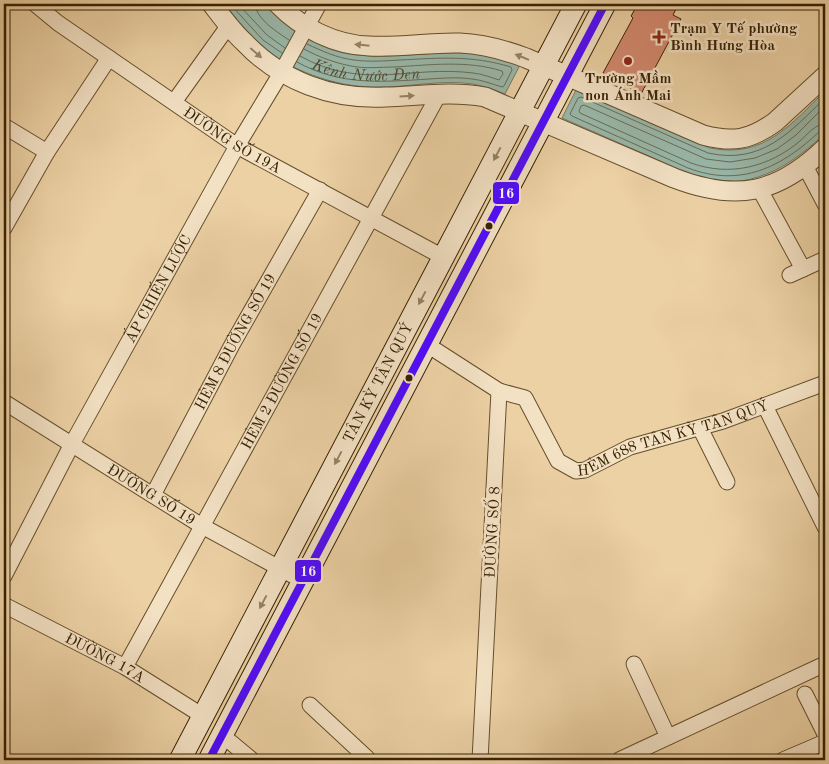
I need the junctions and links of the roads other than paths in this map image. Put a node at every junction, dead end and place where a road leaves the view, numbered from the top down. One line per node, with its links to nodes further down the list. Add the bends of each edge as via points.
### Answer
1 (35, 4): 9 (street, ĐƯỜNG SỐ 19A)
2 (212, 4): 7 (street)
3 (278, 4): 8 (street)
4 (319, 4): 8 (street, ẤP CHIẾN LƯỢC)
5 (576, 4): 10 (main road, TÂN KỲ TÂN QUÝ)
6 (605, 4): 12 (main road, TÂN KỲ TÂN QUÝ)
7 (229, 25): 11 (street, one-way to 11, via 251,50); 15 (street)
8 (304, 31): 10 (street, one-way to 8, via 485,46 457,43 356,45); 11 (street, ẤP CHIẾN LƯỢC)
9 (109, 58): 15 (street, ĐƯỜNG SỐ 19A); 21 (street)
10 (543, 66): 12 (street); 16 (main road, TÂN KỲ TÂN QUÝ)
11 (284, 68): 14 (street, one-way to 14, via 316,88 345,96); 19 (street, ẤP CHIẾN LƯỢC)
12 (567, 76): 13 (street, via 703,135 735,140 766,128); 17 (main road, TÂN KỲ TÂN QUÝ)
13 (825, 76)
14 (439, 94): 16 (street, via 472,94); 26 (street, HẺM 2 ĐƯỜNG SỐ 19)
15 (174, 102): 19 (street, ĐƯỜNG SỐ 19A)
16 (520, 111): 17 (street); 28 (main road, TÂN KỲ TÂN QUÝ, one-way to 28)
17 (543, 121): 23 (street, via 691,185 720,192); 30 (main road, TÂN KỲ TÂN QUÝ)
18 (4, 126): 21 (street)
19 (237, 146): 24 (street, ĐƯỜNG SỐ 19A); 36 (street, ẤP CHIẾN LƯỢC)
20 (825, 148): 22 (street)
21 (47, 152): 27 (street)
22 (805, 166): 23 (street, via 783,180); 25 (street)
23 (759, 188): 29 (street, via 797,272)
24 (320, 190): 26 (street, ĐƯỜNG SỐ 19A); 38 (street, HẺM 8 ĐƯỜNG SỐ 19)
25 (825, 204)
26 (371, 218): 28 (street, ĐƯỜNG SỐ 19A); 39 (street, HẺM 2 ĐƯỜNG SỐ 19)
27 (4, 228)
28 (443, 257): 41 (main road, TÂN KỲ TÂN QUÝ, one-way to 41)
29 (825, 259)
30 (426, 344): 32 (street); 43 (main road, TÂN KỲ TÂN QUÝ)
31 (825, 384): 34 (street, HẺM 688 TÂN KỲ TÂN QUÝ)
32 (499, 390): 35 (street, HẺM 688 TÂN KỲ TÂN QUÝ, via 525,398 558,461 576,471 585,470 630,448); 59 (street, ĐƯỜNG SỐ 8)
33 (4, 403): 36 (street, ĐƯỜNG SỐ 19)
34 (766, 406): 35 (street, HẺM 688 TÂN KỲ TÂN QUÝ); 40 (street)
35 (700, 428): 37 (street)
36 (72, 444): 38 (street, ĐƯỜNG SỐ 19); 42 (street, ẤP CHIẾN LƯỢC)
37 (727, 482)
38 (153, 495): 39 (street, ĐƯỜNG SỐ 19)
39 (202, 526): 41 (street, ĐƯỜNG SỐ 19); 47 (street, HẺM 2 ĐƯỜNG SỐ 19)
40 (825, 527)
41 (280, 569): 43 (street, ĐƯỜNG SỐ 19); 50 (main road, TÂN KỲ TÂN QUÝ, one-way to 50)
42 (4, 576)
43 (303, 581): 52 (main road, TÂN KỲ TÂN QUÝ)
44 (4, 605): 47 (street, ĐƯỜNG 17A)
45 (634, 664): 53 (street)
46 (825, 664): 53 (street)
47 (125, 667): 50 (street, ĐƯỜNG 17A)
48 (805, 694): 51 (street)
49 (310, 705): 58 (street, via 367,758)
50 (203, 716): 55 (main road, TÂN KỲ TÂN QUÝ)
51 (825, 734)
52 (222, 735): 56 (main road, TÂN KỲ TÂN QUÝ); 57 (street)
53 (668, 737): 60 (street)
54 (825, 742): 61 (street)
55 (180, 760)
56 (209, 760)
57 (252, 760)
58 (365, 760)
59 (480, 760)
60 (619, 760)
61 (783, 760)

